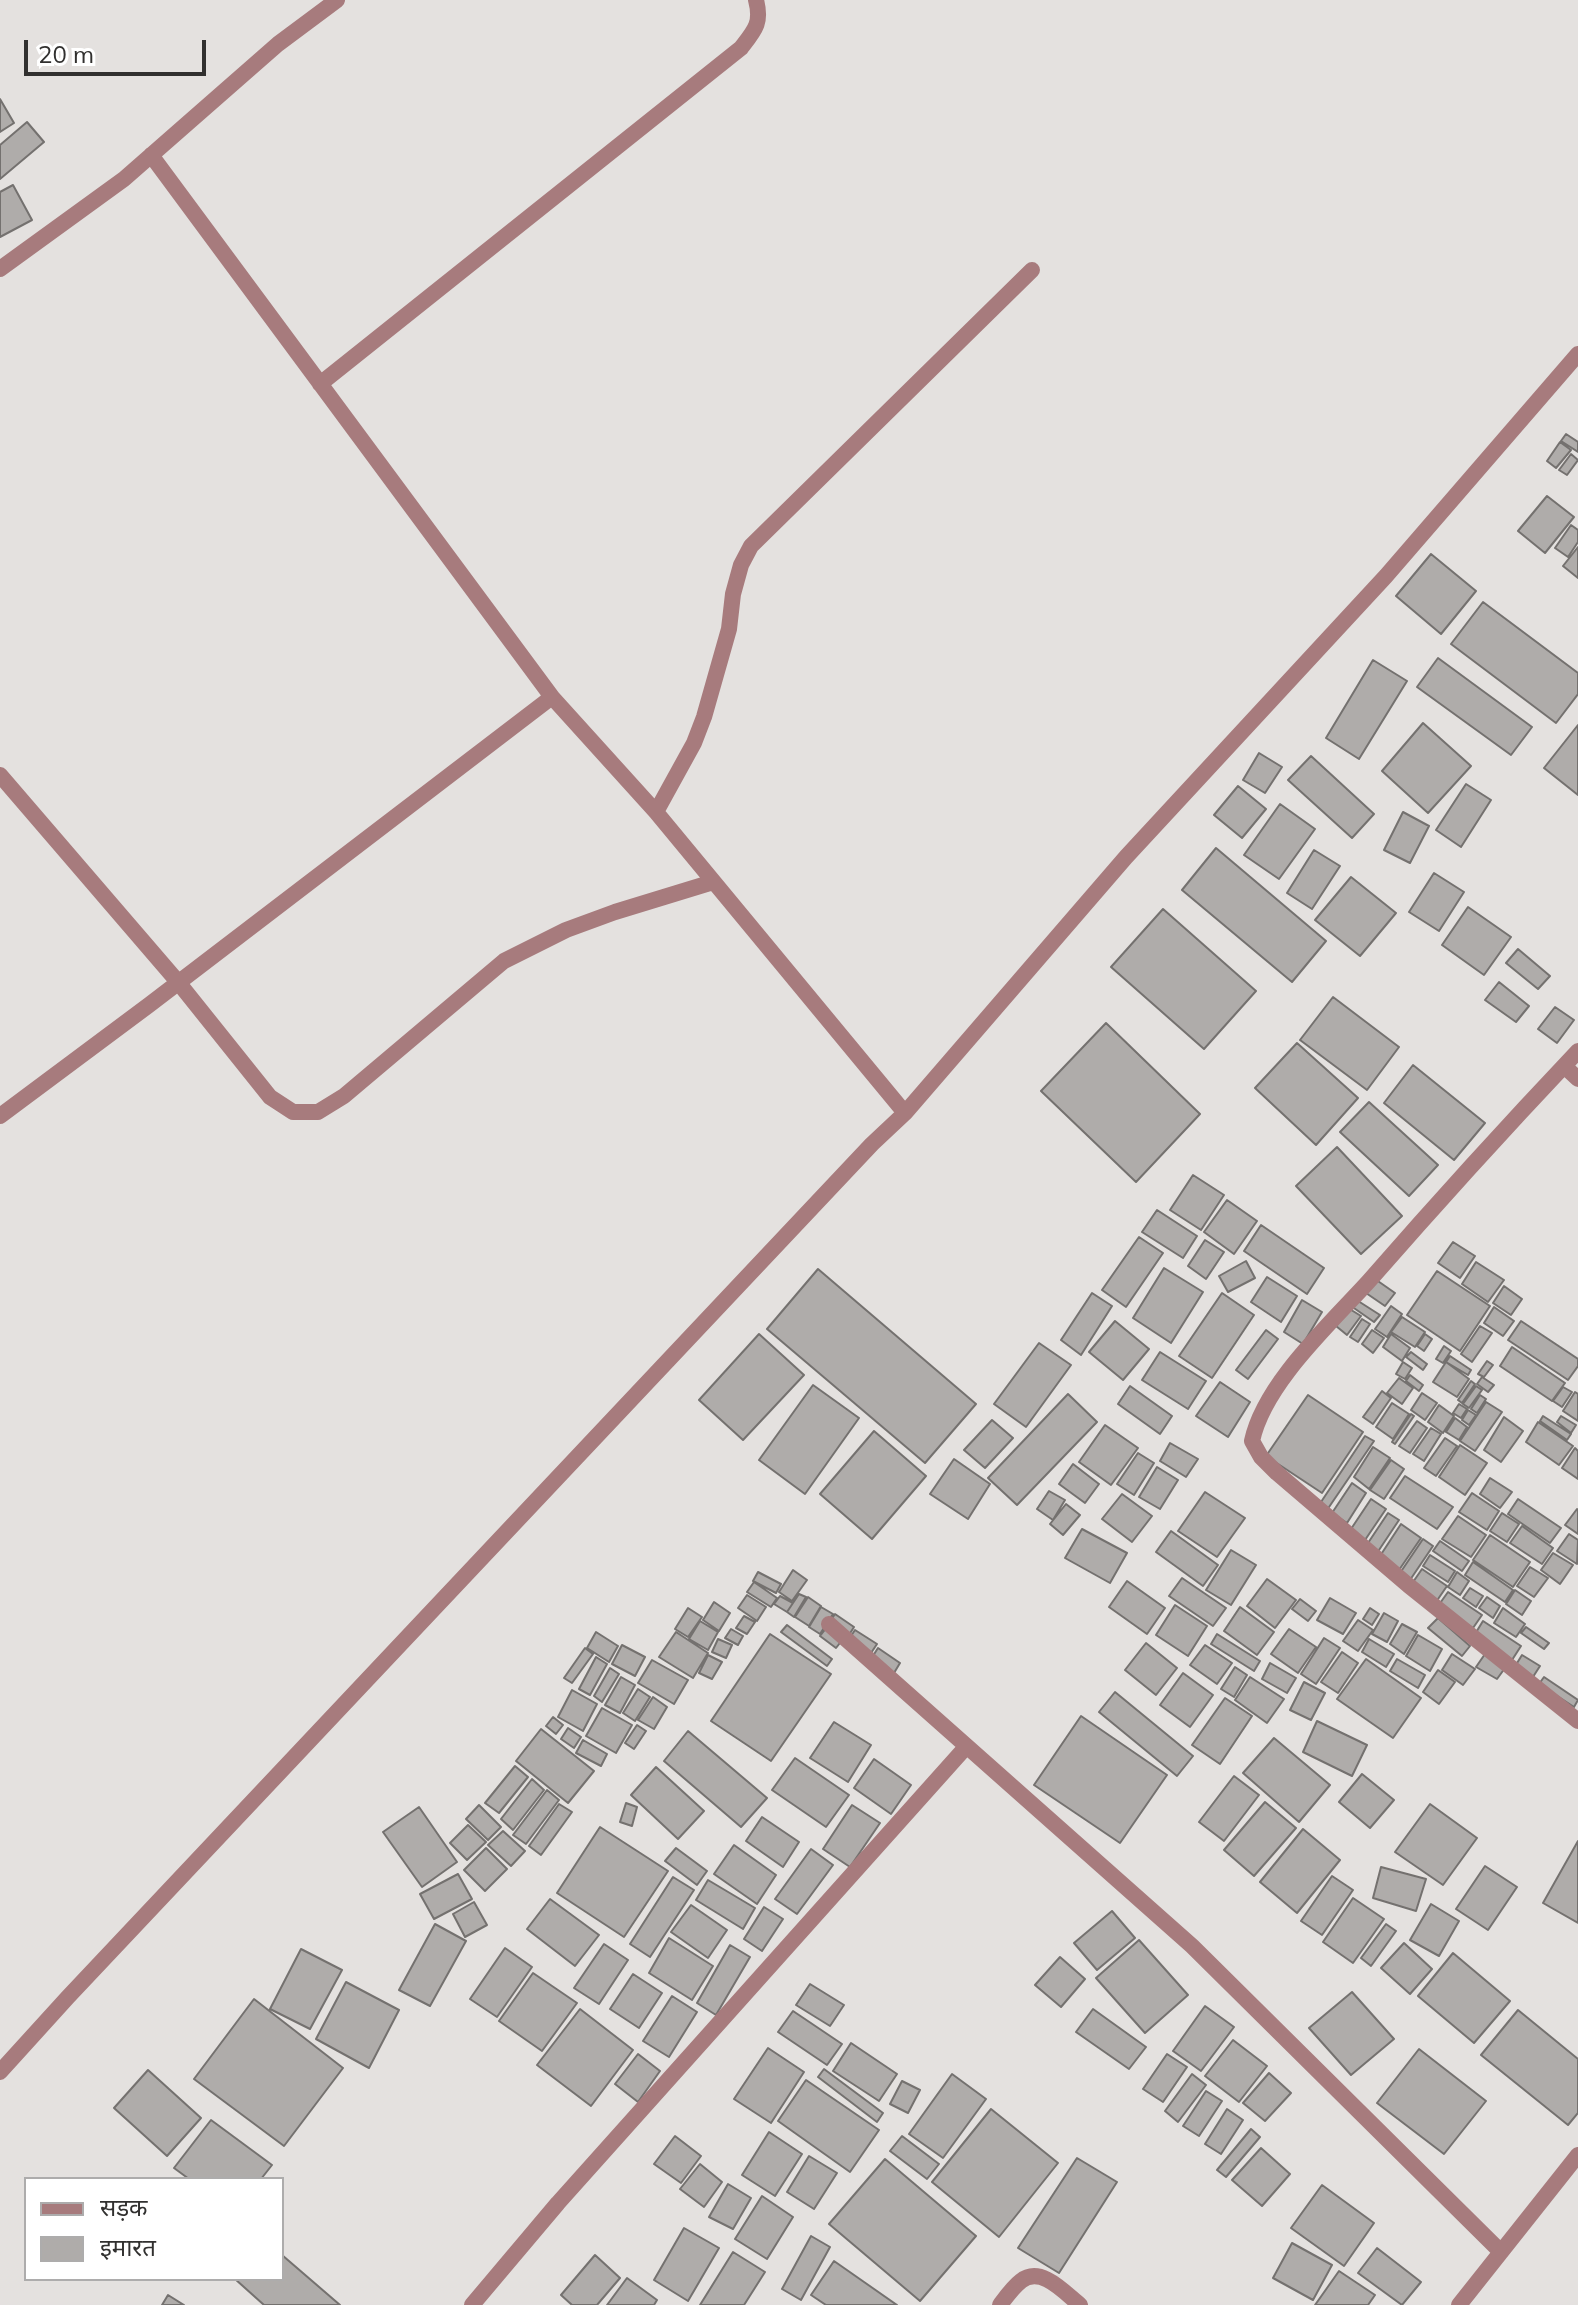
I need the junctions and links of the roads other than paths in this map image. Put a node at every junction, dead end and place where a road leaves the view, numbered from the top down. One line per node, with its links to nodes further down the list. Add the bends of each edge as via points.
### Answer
1 (337, 0): 3 (street)
2 (756, 0): 7 (street, via 760,17 741,48)
3 (151, 155): 4 (street); 7 (street)
4 (0, 269)
5 (1032, 270): 10 (street, via 751,546 733,594 729,629 704,717)
6 (1578, 354): 16 (street, via 1386,576 1126,857)
7 (320, 384): 8 (street)
8 (552, 697): 10 (street); 12 (street)
9 (0, 775): 12 (street)
10 (656, 812): 11 (street)
11 (713, 882): 12 (street, via 566,930 504,961 318,1112 293,1112 270,1097); 16 (street)
12 (178, 982): 17 (street)
13 (1578, 1051): 14 (street)
14 (1564, 1066): 15 (street); 19 (street, via 1289,1371 1264,1407 1252,1441 1277,1473)
15 (1578, 1079)
16 (905, 1113): 21 (street)
17 (0, 1116)
18 (829, 1624): 20 (street)
19 (1578, 1721)
20 (966, 1747): 23 (street, via 1192,1946); 24 (street)
21 (0, 2072)
22 (1578, 2155): 23 (street)
23 (1501, 2252): 27 (street)
24 (472, 2305)
25 (1000, 2305): 26 (street, via 1032,2275 1046,2278)
26 (1080, 2305)
27 (1459, 2305)

